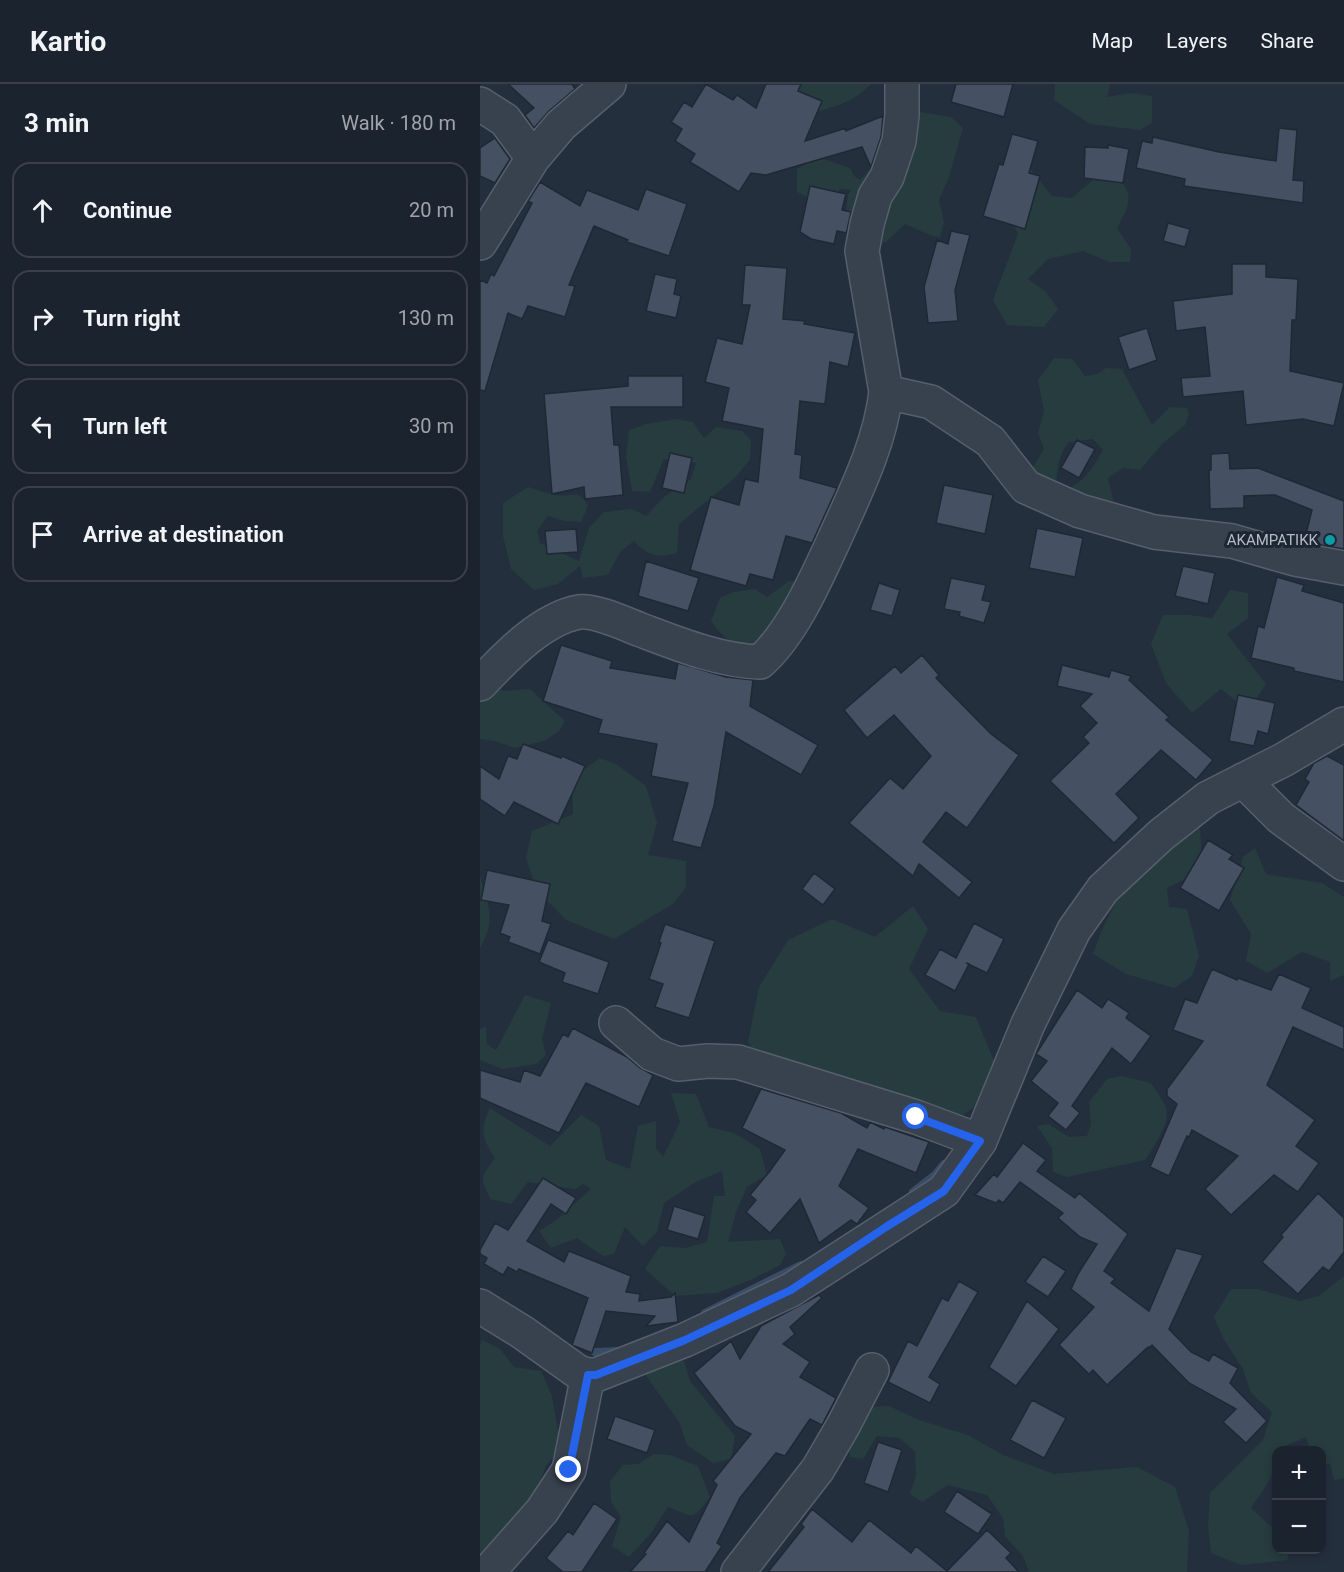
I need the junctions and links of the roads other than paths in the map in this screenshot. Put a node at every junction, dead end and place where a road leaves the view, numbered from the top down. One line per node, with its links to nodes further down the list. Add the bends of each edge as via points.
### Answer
1 (609, 84): 4 (street, via 561,125)
2 (902, 84): 6 (street, via 899,141 887,177 875,196 862,251)
3 (480, 104): 4 (street, via 505,120)
4 (533, 158): 5 (street)
5 (480, 243)
6 (886, 392): 7 (street, via 931,402 990,441 1026,487 1080,511 1154,532 1232,541); 8 (street, via 884,413 854,497 813,586 773,651 760,662 686,647 599,615 580,612 546,625)
7 (1344, 568)
8 (480, 684)
9 (1344, 724): 10 (street)
10 (1243, 780): 11 (street, via 1281,818); 13 (street, via 1200,804 1103,889 1074,930 1028,1024)
11 (1344, 864)
12 (616, 1023): 13 (street, via 652,1054 678,1064 738,1062)
13 (980, 1141): 16 (street, via 944,1191 791,1290 685,1340)
14 (480, 1306): 16 (street)
15 (872, 1370): 18 (street, via 818,1469)
16 (588, 1375): 17 (street, via 569,1470 542,1511)
17 (488, 1572)
18 (738, 1572)

